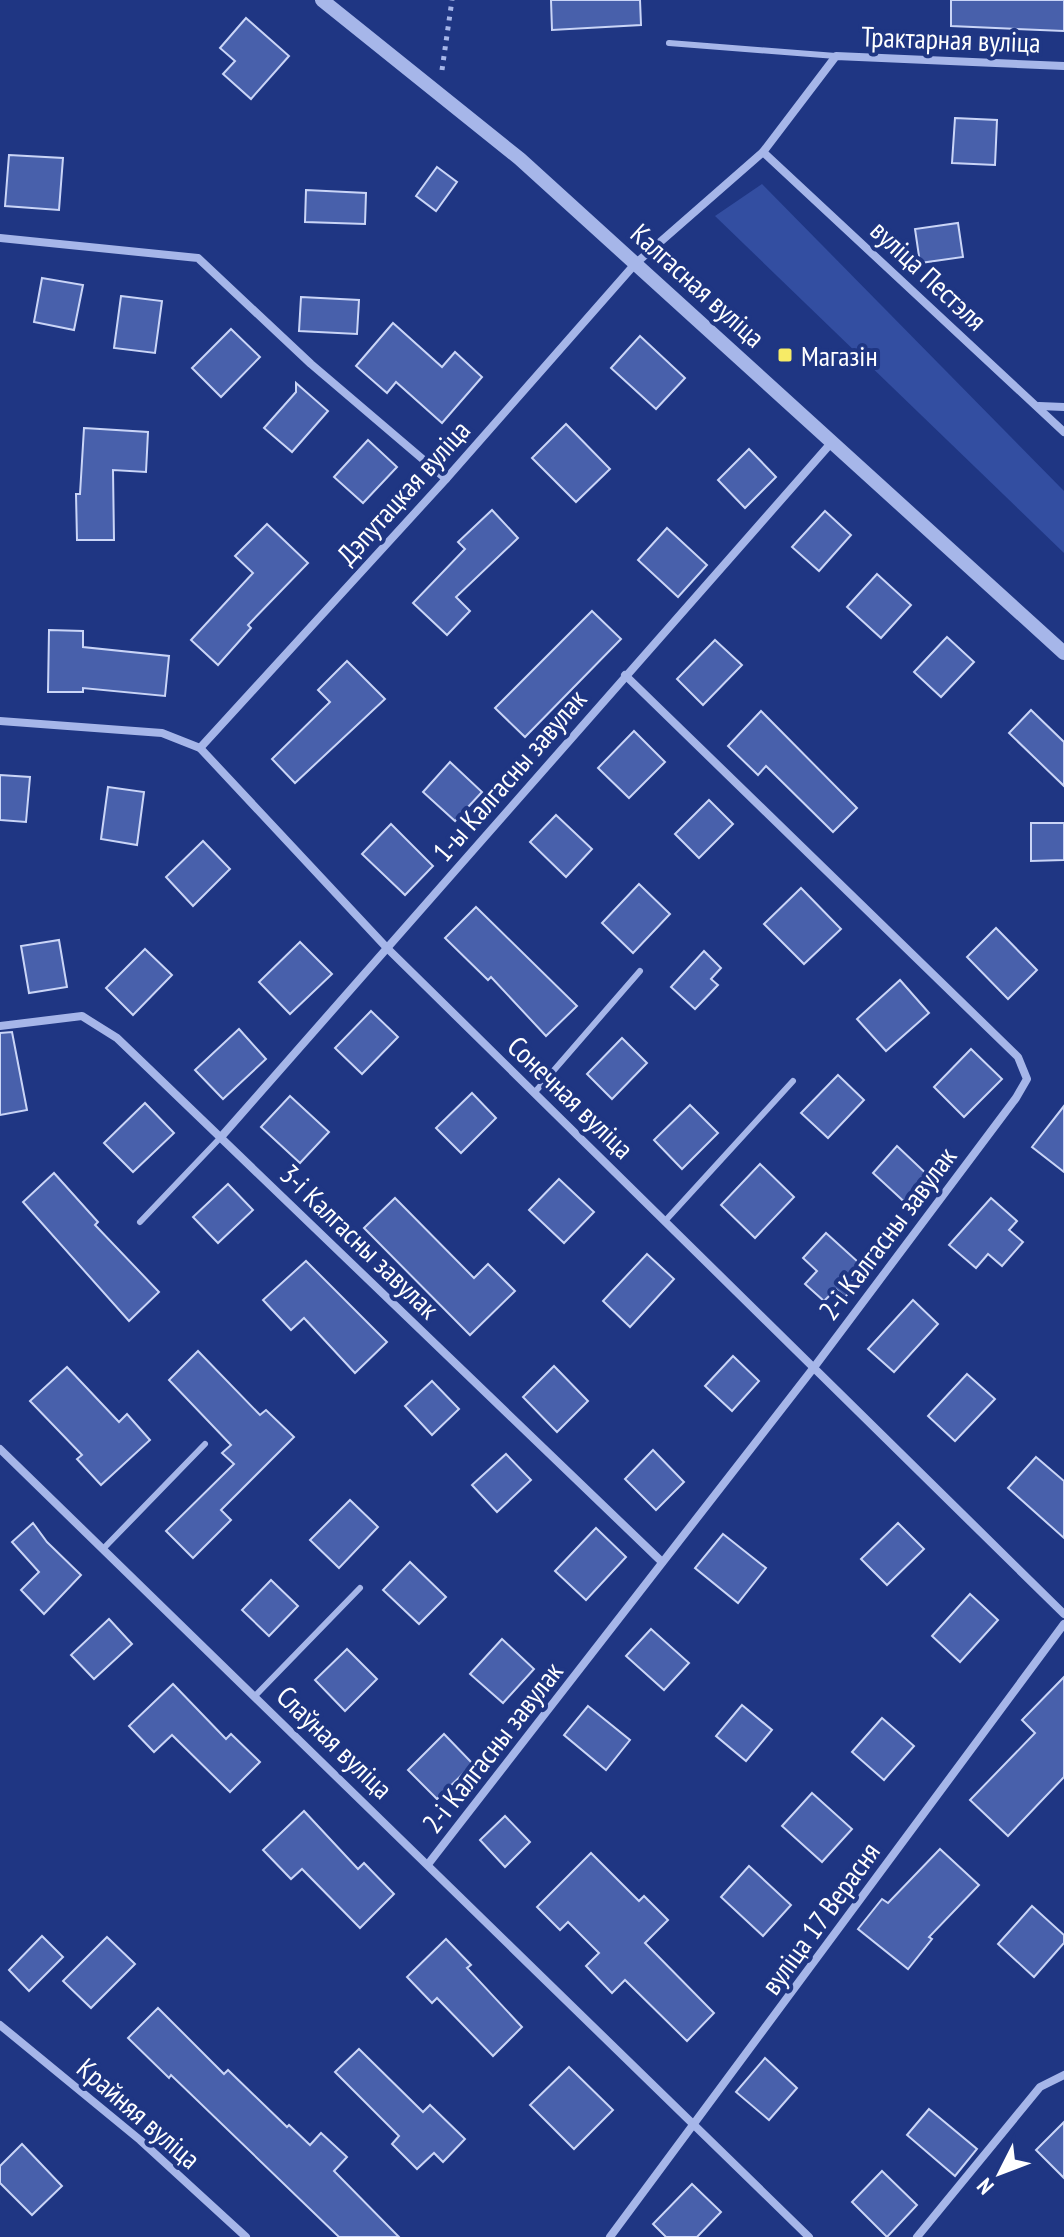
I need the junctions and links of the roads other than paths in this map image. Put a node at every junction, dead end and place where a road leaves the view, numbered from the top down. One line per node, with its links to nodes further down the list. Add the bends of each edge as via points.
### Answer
1 (322, 0): 7 (street, Калгасная вуліца, via 439,90)
2 (669, 43): 3 (lane)
3 (836, 56): 4 (street, Трактарная вуліца); 5 (street, Дэпутацкая вуліца)
4 (1064, 66)
5 (763, 152): 7 (street, Дэпутацкая вуліца); 8 (street, вуліца Пестэля)
6 (0, 238): 12 (street, via 198,258)
7 (635, 264): 11 (street, Калгасная вуліца); 12 (street, Дэпутацкая вуліца)
8 (1039, 406): 9 (street); 10 (street, вуліца Пестэля)
9 (1064, 407)
10 (1064, 432)
11 (832, 442): 13 (street, Калгасная вуліца); 14 (street, 1-ы Калгасны завулак)
12 (446, 479): 16 (street, Дэпутацкая вуліца)
13 (1064, 653)
14 (625, 675): 17 (street, 1-ы Калгасны завулак); 25 (street, 2-і Калгасны завулак, via 1018,1057 1027,1079)
15 (0, 721): 16 (street, Сонечная вуліца, via 162,733)
16 (200, 748): 17 (street, Сонечная вуліца)
17 (387, 948): 21 (street, Сонечная вуліца); 22 (street, 1-ы Калгасны завулак)
18 (640, 971): 21 (lane)
19 (0, 1026): 22 (street, 3-і Калгасны завулак, via 82,1016 117,1038)
20 (793, 1081): 23 (lane)
21 (535, 1092): 23 (street, Сонечная вуліца)
22 (221, 1137): 24 (lane); 29 (street, 3-і Калгасны завулак)
23 (666, 1220): 25 (street, Сонечная вуліца)
24 (140, 1222)
25 (815, 1366): 29 (street, 2-і Калгасны завулак); 31 (street, Сонечная вуліца)
26 (205, 1444): 28 (lane)
27 (0, 1449): 28 (street, Слаўная вуліца)
28 (103, 1549): 33 (street, Слаўная вуліца)
29 (662, 1562): 34 (street, 2-і Калгасны завулак)
30 (360, 1588): 33 (lane)
31 (1064, 1614)
32 (1064, 1624): 37 (street, вуліца 17 Верасня)
33 (255, 1696): 34 (street, Слаўная вуліца)
34 (429, 1863): 37 (street, Слаўная вуліца)
35 (0, 2025): 38 (street, Крайняя вуліца, via 140,2140)
36 (1064, 2075): 41 (street, via 1040,2087)
37 (693, 2128): 39 (street, вуліца 17 Верасня); 40 (street, Слаўная вуліца)
38 (246, 2237)
39 (610, 2237)
40 (809, 2237)
41 (917, 2237)

